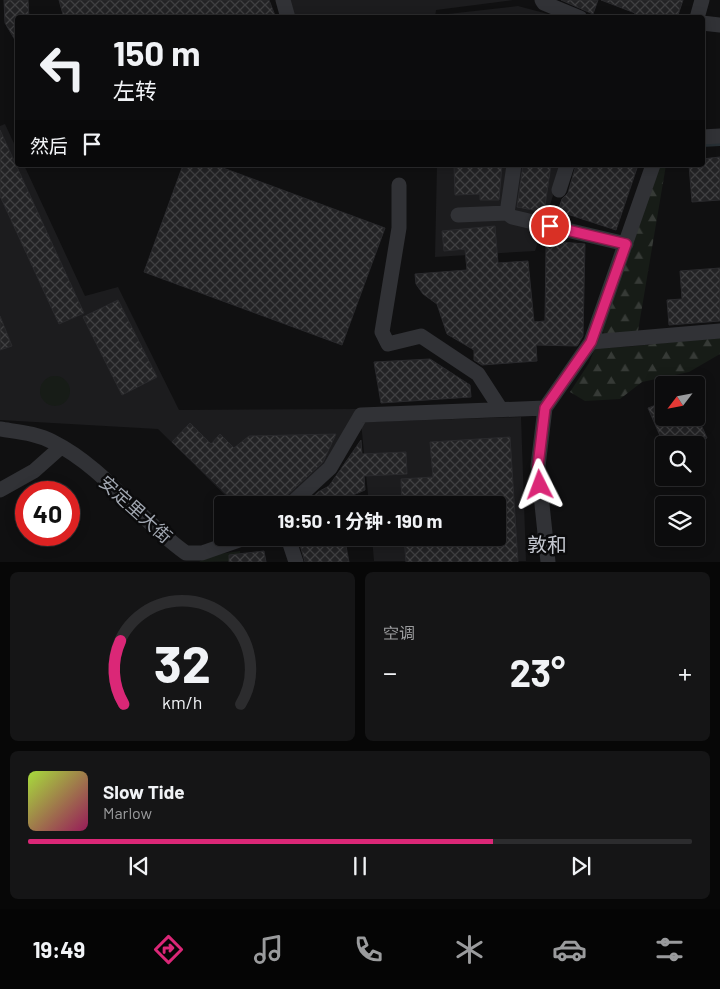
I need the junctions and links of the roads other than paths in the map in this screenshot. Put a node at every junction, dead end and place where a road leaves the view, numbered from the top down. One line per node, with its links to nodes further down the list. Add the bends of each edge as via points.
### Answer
1 (283, 0): 4 (street)
2 (542, 0): 5 (street)
3 (702, 0): 6 (street)
4 (287, 15)
5 (573, 15)
6 (699, 15)
7 (705, 23): 8 (street)
8 (720, 25)
9 (720, 136): 10 (street)
10 (705, 137)
11 (514, 167): 16 (street)
12 (566, 167): 15 (street)
13 (652, 167): 18 (street)
14 (399, 185): 21 (street, via 399,228 382,332 388,344 421,336 478,374)
15 (559, 190)
16 (507, 213): 17 (street); 18 (street, via 512,217)
17 (458, 214)
18 (626, 244): 20 (street)
19 (720, 331): 20 (street)
20 (591, 342): 22 (street)
21 (500, 408): 22 (street); 26 (street, via 361,415 330,468)
22 (545, 408): 31 (street, via 538,466)
23 (0, 429): 24 (street, 安定里大街, via 26,433)
24 (61, 447): 25 (street, via 34,471); 29 (street, 安定里大街, via 103,478 176,545)
25 (0, 490)
26 (300, 496)
27 (223, 546): 29 (street, 安定里大街)
28 (291, 546): 30 (street)
29 (194, 557)
30 (296, 562)
31 (548, 562)

